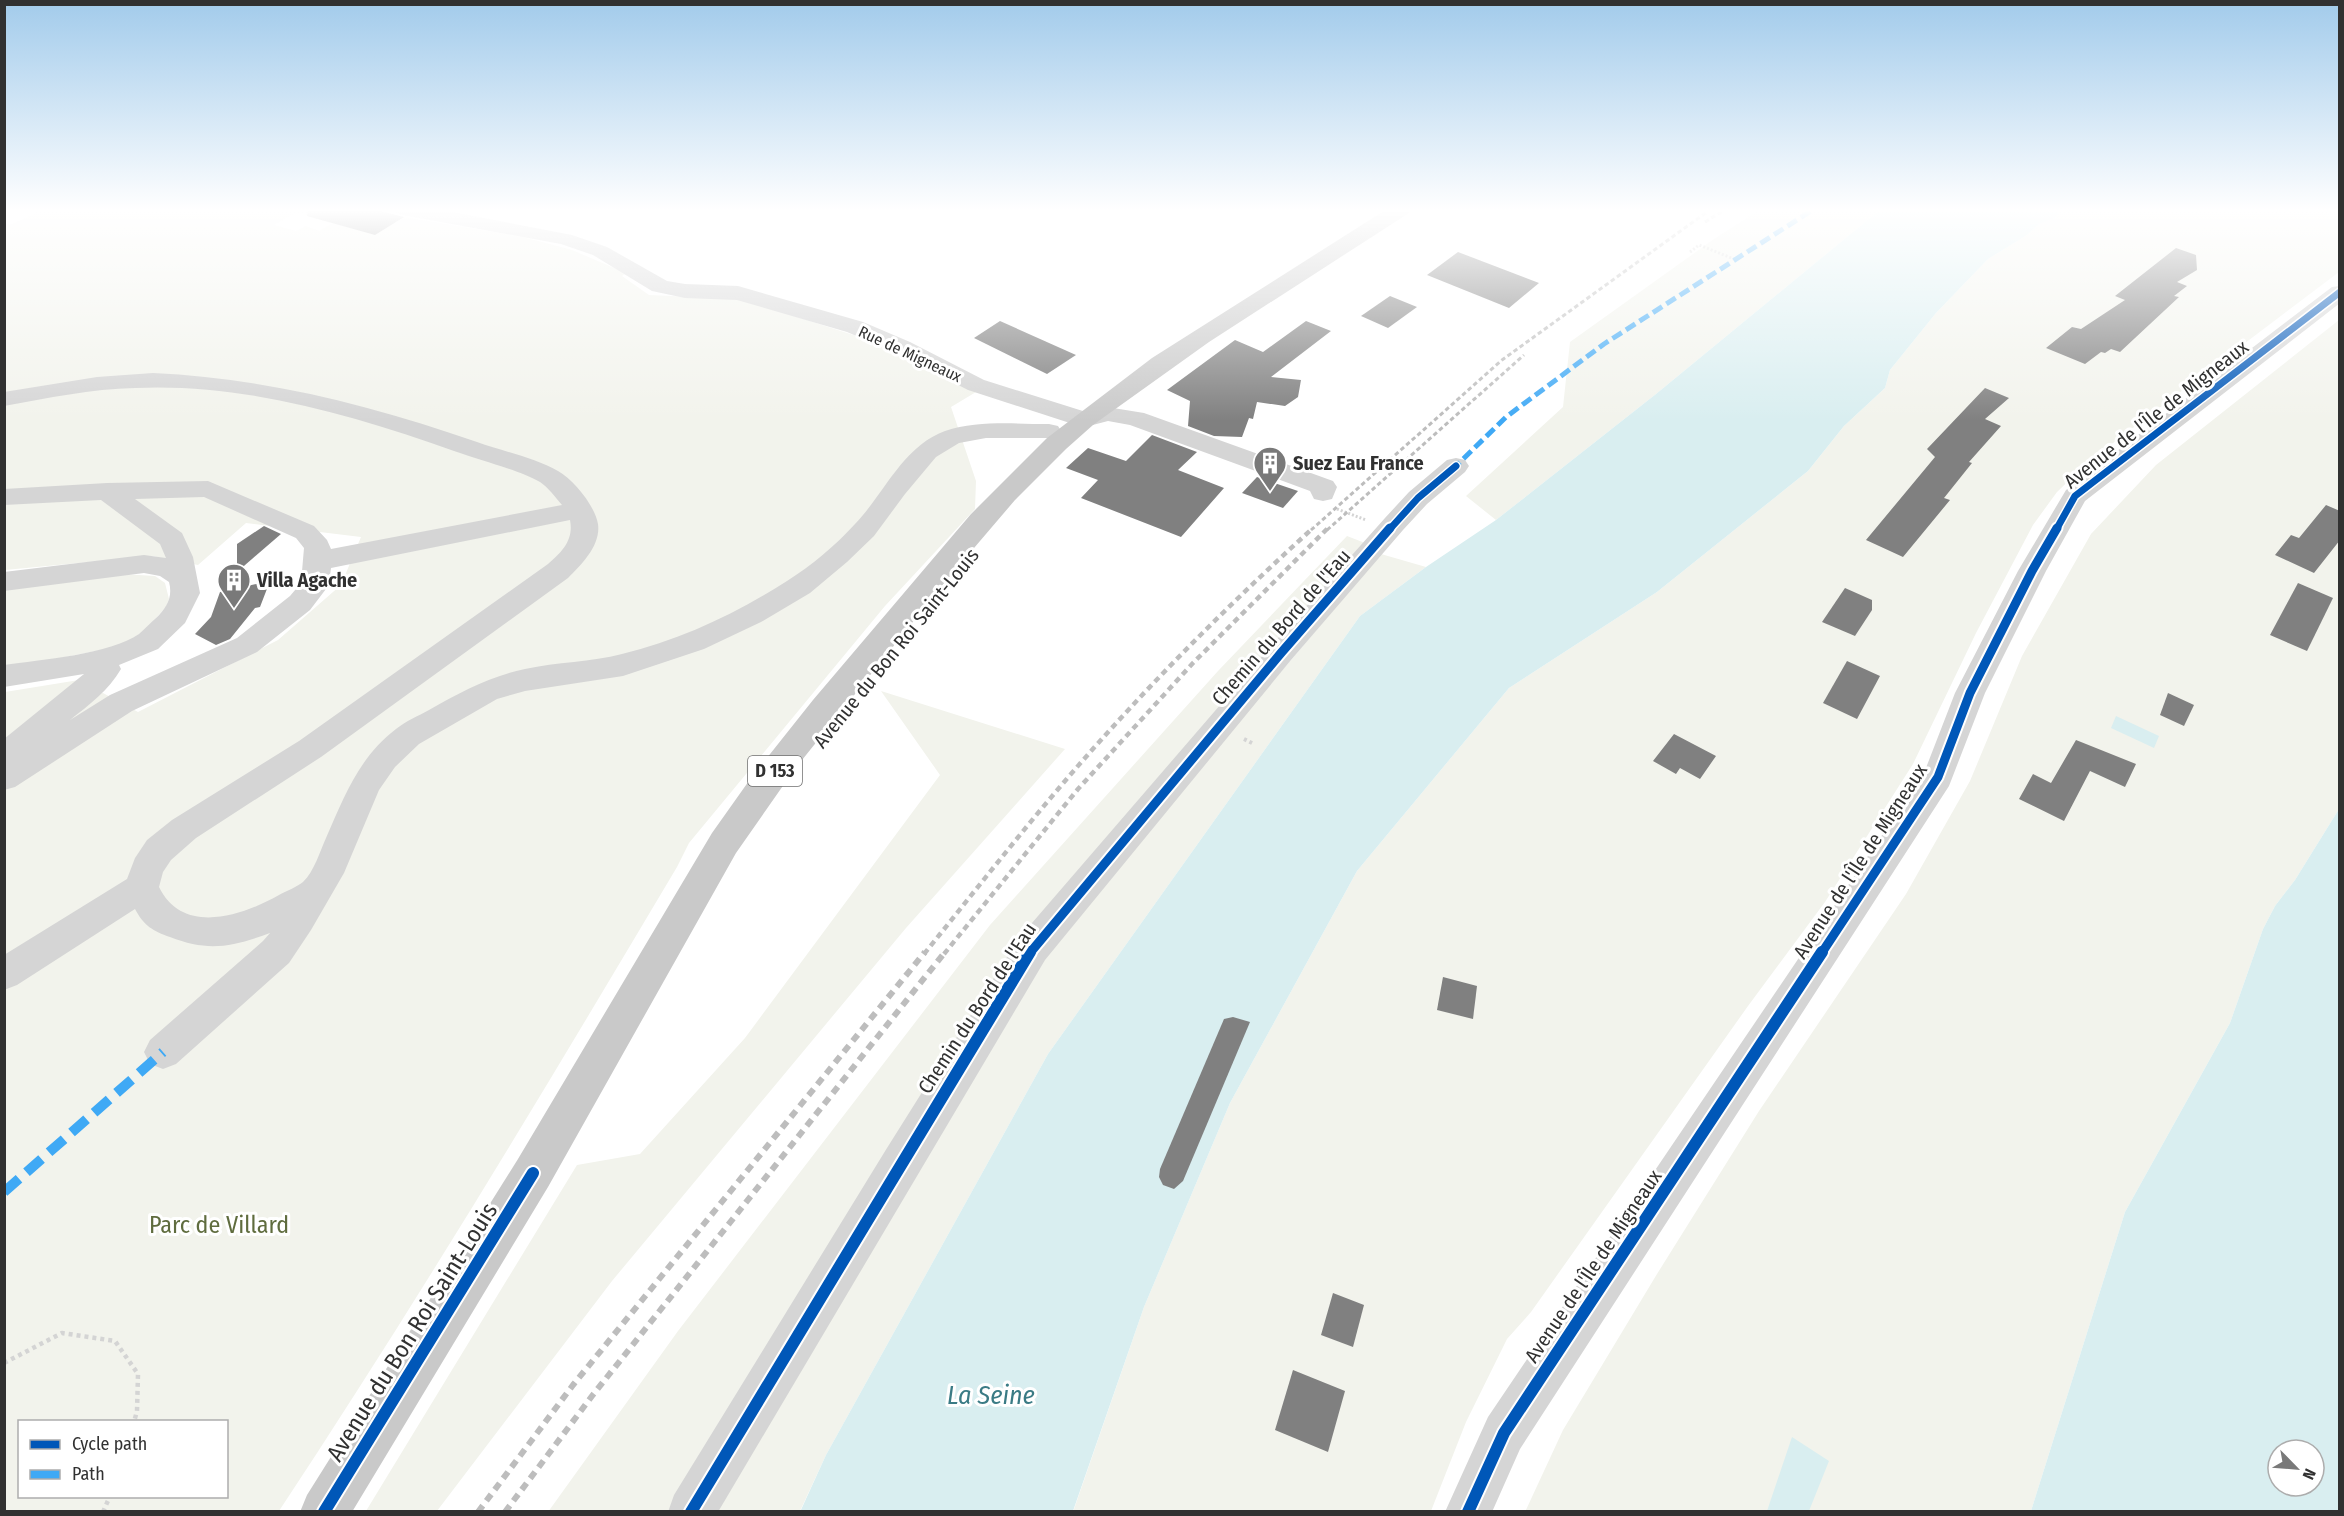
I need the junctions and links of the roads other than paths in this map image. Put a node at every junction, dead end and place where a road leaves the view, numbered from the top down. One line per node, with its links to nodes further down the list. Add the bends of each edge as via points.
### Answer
1 (649, 280): 5 (street, Rue de Migneaux, via 685,291 738,293 855,327 976,385)
2 (1290, 280): 5 (main road, D 153, via 1190,342)
3 (2340, 292): 26 (street, Avenue de l'Île de Migneaux, via 2075,496 1970,693 1938,777 1504,1433)
4 (4, 399): 11 (street, via 76,385 153,380 217,383 261,391 412,428 550,477)
5 (1096, 417): 9 (street, Rue de Migneaux, via 1135,418 1324,487); 24 (main road, Avenue du Bon Roi Saint-Louis / D 153, via 1027,491 754,827 533,1173)
6 (1049, 431): 21 (street, via 986,431 952,437 927,452 865,530 837,556 800,586 751,615 694,642 623,665 525,680 487,692 408,736 384,758 365,785 332,863)
7 (1456, 466): 25 (street, Chemin du Bord de l'Eau, via 1394,524 1032,949)
8 (107, 491): 10 (street); 12 (street, via 208,489 305,532 316,546); 13 (street, via 172,539)
9 (1323, 493)
10 (4, 497)
11 (579, 510): 12 (street); 20 (street, via 586,533 566,564 310,749 184,829 159,849 147,868)
12 (318, 561): 17 (street, via 315,585 273,627 247,645)
13 (182, 577): 14 (street, via 167,568 144,564); 15 (street, via 186,593 175,616 148,642)
14 (4, 582)
15 (108, 663): 16 (street); 17 (street, via 126,692); 18 (street, via 87,690)
16 (4, 676)
17 (121, 703): 19 (street)
18 (4, 758)
19 (4, 778)
20 (142, 887): 21 (street, via 158,916 180,927 207,932 240,928 279,914); 22 (street)
21 (313, 892): 23 (street, via 276,952)
22 (4, 974)
23 (163, 1052)
24 (324, 1512)
25 (691, 1512)
26 (1468, 1512)

